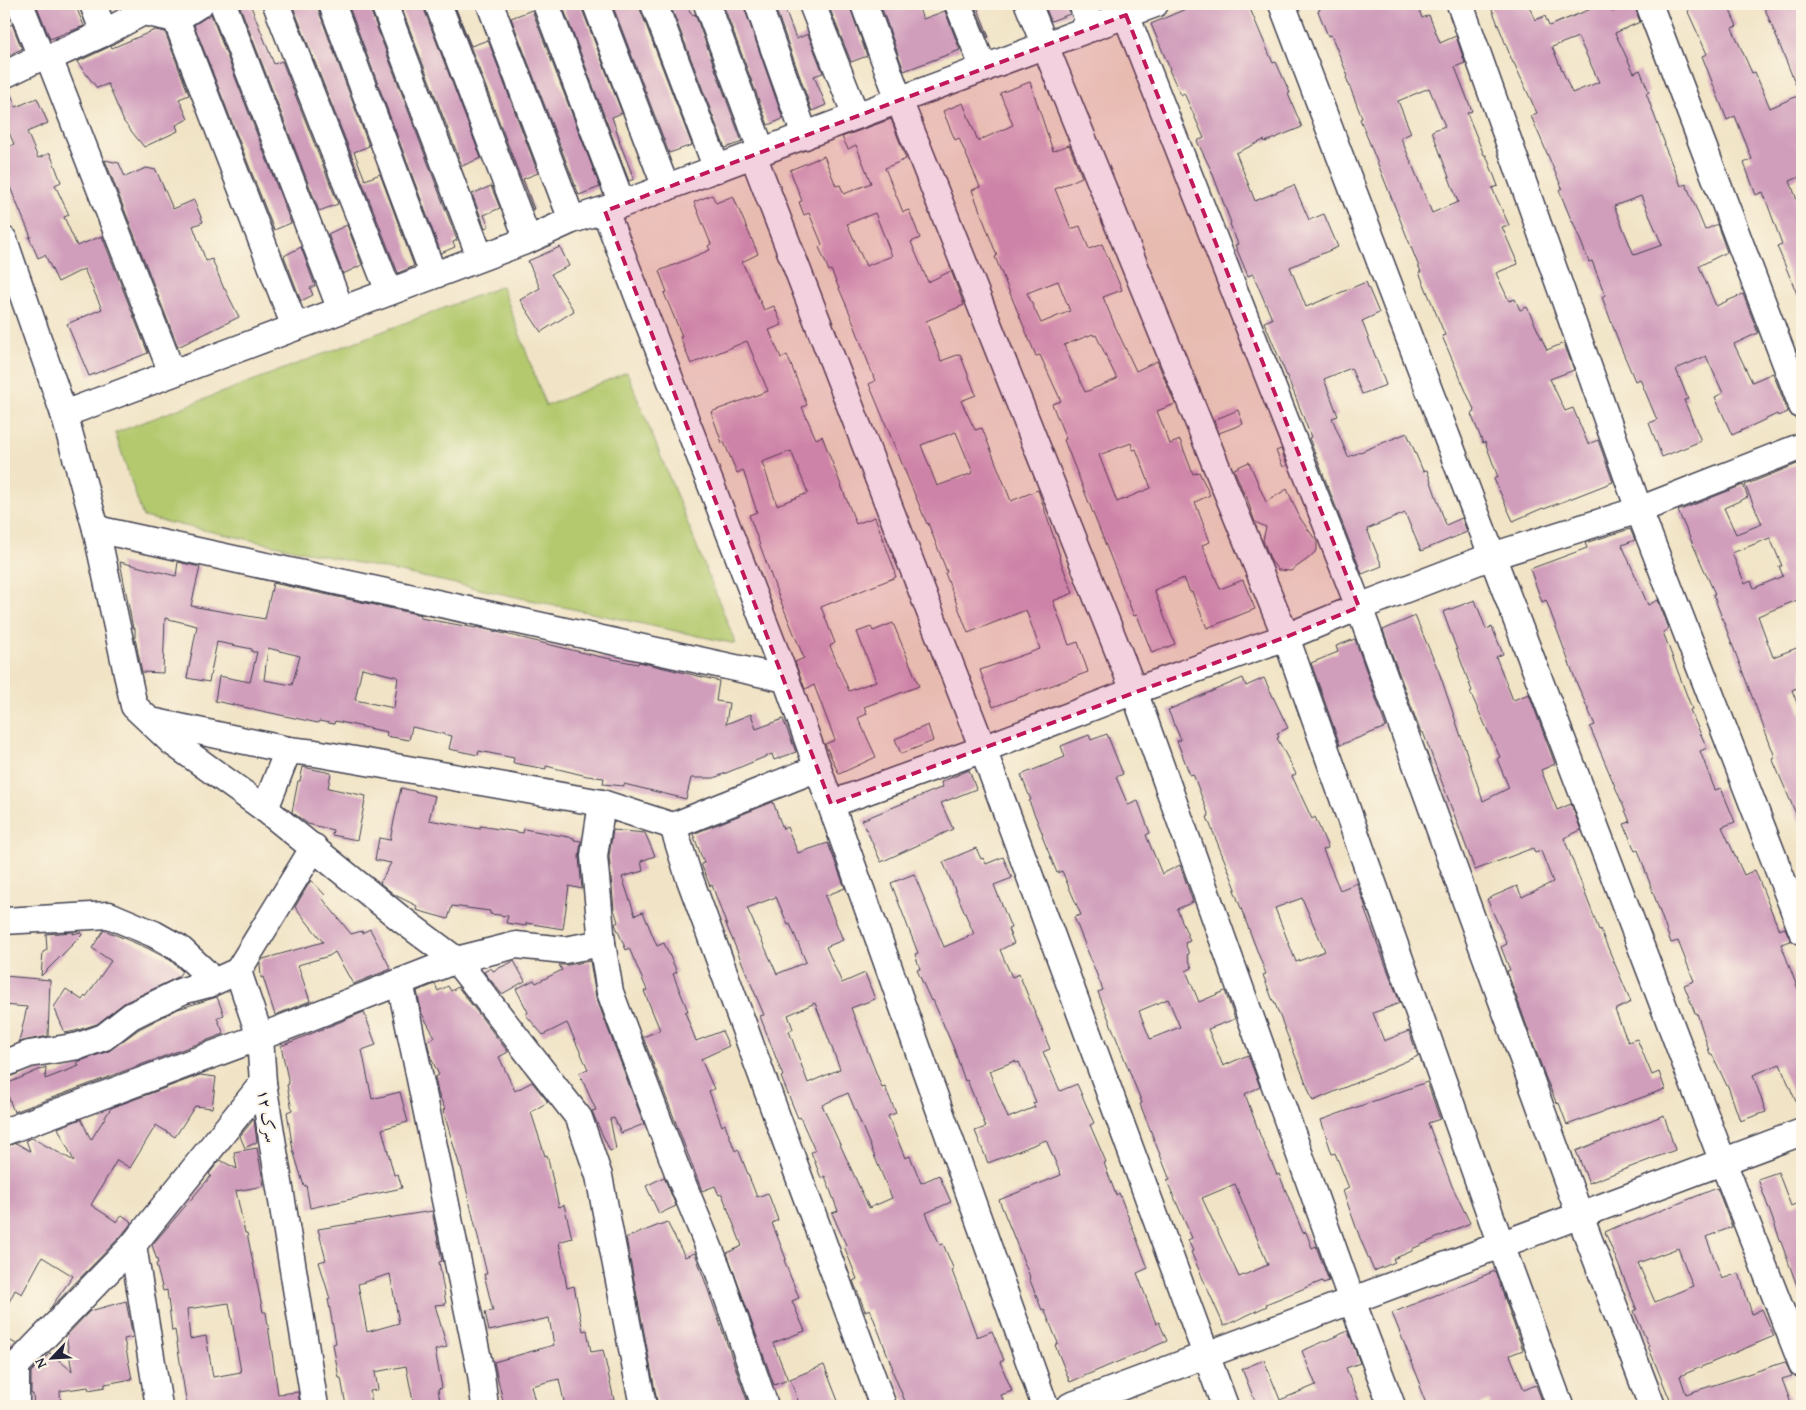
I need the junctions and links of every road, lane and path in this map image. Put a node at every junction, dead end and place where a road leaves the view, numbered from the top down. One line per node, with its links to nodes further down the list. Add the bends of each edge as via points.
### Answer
1 (20, 4): 29 (street)
2 (93, 4): 27 (street)
3 (200, 4): 25 (street)
4 (223, 4): 45 (street)
5 (276, 4): 44 (street)
6 (332, 4): 43 (street)
7 (384, 4): 42 (street)
8 (438, 4): 41 (street)
9 (490, 4): 39 (street)
10 (546, 4): 38 (street)
11 (596, 4): 37 (street)
12 (654, 4): 36 (street)
13 (707, 4): 35 (street)
14 (758, 4): 34 (street)
15 (812, 4): 33 (street)
16 (864, 4): 32 (street)
17 (958, 4): 30 (street)
18 (1028, 4): 28 (street)
19 (1082, 4): 26 (street)
20 (1282, 4): 53 (street)
21 (1460, 4): 51 (street)
22 (1649, 4): 48 (street)
23 (141, 8): 25 (street); 27 (street)
24 (1138, 8): 26 (street); 54 (street)
25 (176, 19): 46 (street)
26 (1091, 28): 28 (street)
27 (104, 33): 29 (street)
28 (1044, 46): 30 (street); 55 (street)
29 (45, 57): 31 (street); 47 (street)
30 (984, 69): 32 (street)
31 (4, 75)
32 (900, 100): 33 (street); 57 (street)
33 (856, 116): 34 (street)
34 (805, 136): 35 (street)
35 (758, 153): 36 (street); 59 (street)
36 (717, 168): 37 (street)
37 (666, 188): 38 (street)
38 (613, 208): 39 (street); 56 (street)
39 (572, 220): 41 (street)
40 (4, 240): 49 (street)
41 (528, 240): 42 (street)
42 (480, 257): 43 (street)
43 (433, 274): 44 (street)
44 (389, 292): 45 (street)
45 (341, 310): 46 (street)
46 (296, 327): 47 (street)
47 (172, 373): 49 (street)
48 (1802, 406)
49 (64, 414): 52 (street)
50 (1802, 446): 51 (street)
51 (1640, 510): 53 (street); 68 (street)
52 (96, 529): 56 (street); 58 (street, via 134,706)
53 (1492, 556): 54 (street); 79 (street)
54 (1359, 607): 55 (street); 80 (street)
55 (1286, 638): 57 (street); 82 (street)
56 (786, 679): 61 (street)
57 (1134, 691): 59 (street); 83 (street)
58 (150, 721): 60 (street); 64 (street, via 172,742)
59 (983, 749): 63 (street); 84 (street)
60 (288, 750): 62 (street); 64 (street)
61 (818, 768): 63 (street); 65 (street)
62 (602, 803): 65 (street); 69 (street, via 594,856)
63 (831, 804): 93 (street)
64 (265, 809): 66 (street)
65 (673, 826): 92 (street)
66 (314, 848): 70 (street); 71 (street)
67 (4, 921): 73 (street, via 109,915 179,948 205,972)
68 (1802, 931)
69 (602, 943): 70 (street, via 565,950 516,945); 91 (street, via 610,992 717,1267)
70 (456, 960): 72 (street); 90 (street, via 579,1118 599,1176)
71 (238, 971): 73 (street); 74 (street, سرک ۱۲)
72 (400, 982): 74 (street); 89 (street)
73 (209, 984): 75 (street, via 182,991 131,1016 104,1037 79,1046 29,1054)
74 (260, 1037): 76 (street, سرک ۱۲); 77 (street)
75 (4, 1064)
76 (263, 1083): 81 (street); 88 (street, سرک ۱۲)
77 (4, 1132)
78 (1802, 1132): 79 (street)
79 (1723, 1162): 80 (street); 85 (street)
80 (1580, 1216): 82 (street); 98 (street)
81 (133, 1245): 86 (street, via 16,1366); 87 (street)
82 (1501, 1245): 83 (street); 97 (street)
83 (1352, 1301): 84 (street); 96 (street)
84 (1206, 1356): 94 (street); 95 (street)
85 (1802, 1364)
86 (16, 1406)
87 (159, 1406)
88 (315, 1406)
89 (485, 1406)
90 (643, 1406)
91 (765, 1406)
92 (883, 1406)
93 (1045, 1406)
94 (1070, 1406)
95 (1225, 1406)
96 (1392, 1406)
97 (1560, 1406)
98 (1652, 1406)

